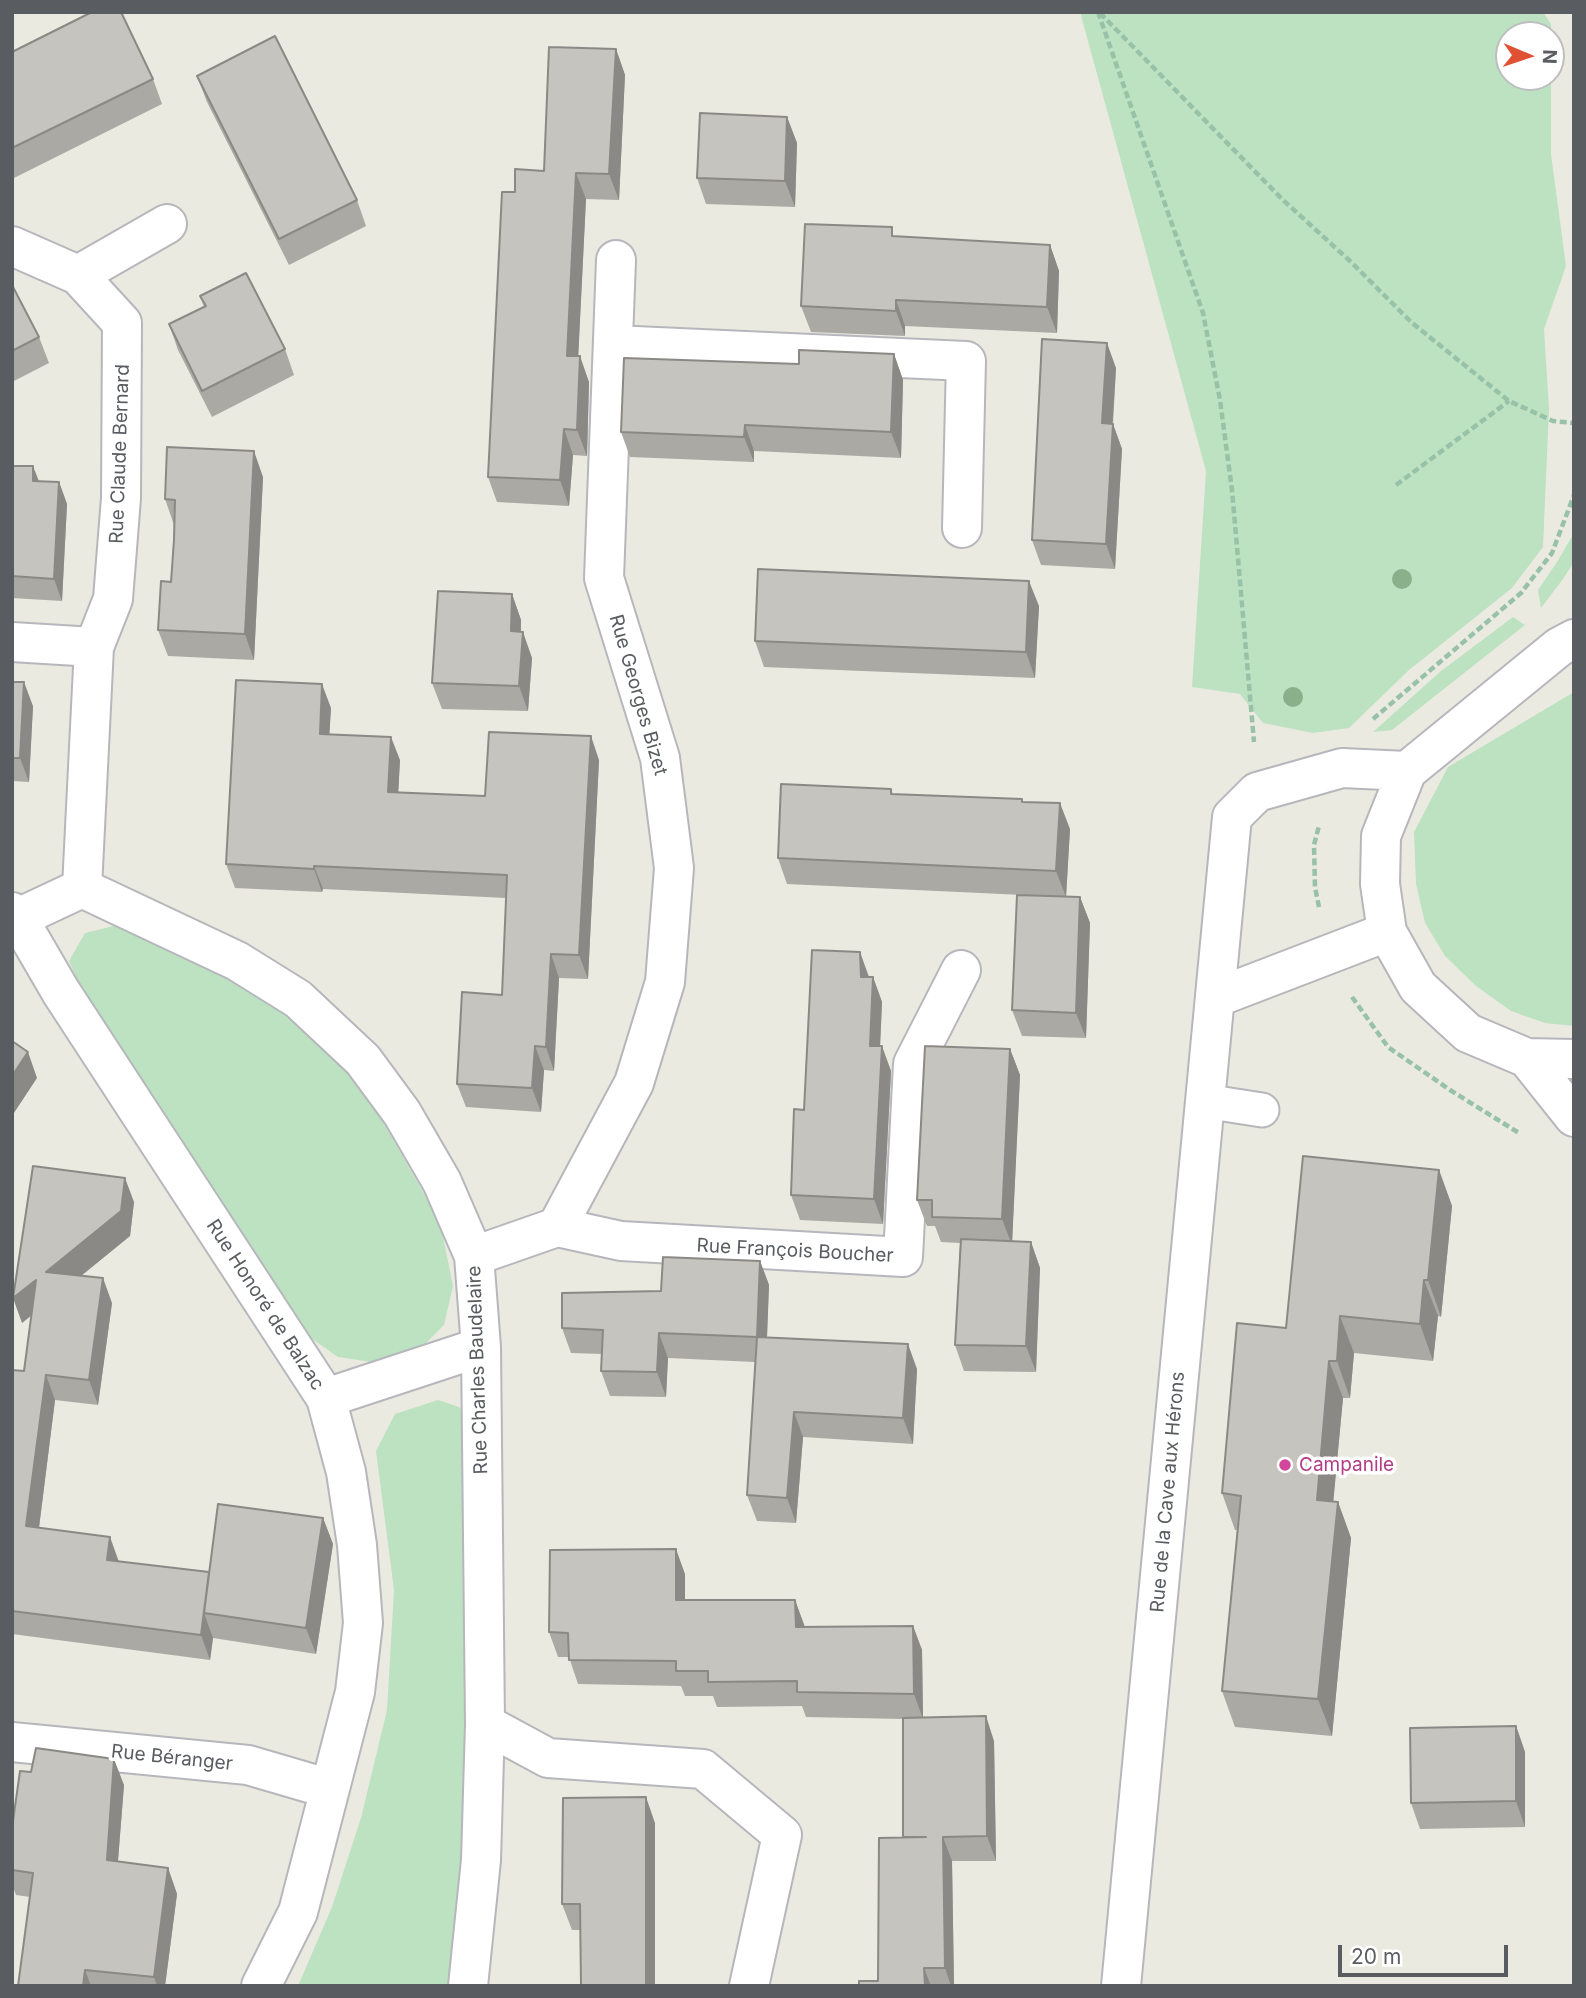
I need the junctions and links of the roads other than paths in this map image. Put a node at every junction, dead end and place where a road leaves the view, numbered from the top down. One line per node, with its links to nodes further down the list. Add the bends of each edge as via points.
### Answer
1 (167, 224): 4 (street)
2 (12, 246): 4 (street, Rue Claude Bernard)
3 (616, 260): 5 (street, Rue Georges Bizet)
4 (78, 275): 9 (street, Rue Claude Bernard, via 122,323 121,498 113,599)
5 (613, 345): 6 (street, via 966,361); 21 (street, Rue Georges Bizet, via 604,578 660,758 674,868 665,982 634,1083)
6 (962, 528)
7 (1574, 639): 10 (street)
8 (12, 642): 9 (street)
9 (94, 647): 11 (street, Rue Claude Bernard)
10 (1407, 771): 13 (street, via 1381,836 1380,884); 15 (street, Rue de la Cave aux Hérons, via 1342,768 1257,792 1232,817)
11 (82, 888): 12 (street); 22 (street, Rue Charles Baudelaire, via 237,961 298,999 363,1060 402,1113 442,1182)
12 (15, 915): 24 (street, Rue Honoré de Balzac)
13 (1387, 932): 15 (street); 16 (street, via 1418,987 1468,1033)
14 (961, 970): 21 (street, Rue François Boucher, via 913,1064 903,1257 621,1241)
15 (1215, 998): 18 (street, Rue de la Cave aux Hérons)
16 (1527, 1058): 17 (street); 20 (street)
17 (1574, 1059)
18 (1204, 1101): 19 (lane); 31 (street, Rue de la Cave aux Hérons)
19 (1262, 1110)
20 (1574, 1117)
21 (557, 1227): 22 (street)
22 (474, 1256): 23 (street, Rue Charles Baudelaire)
23 (481, 1347): 24 (street); 25 (street, Rue Charles Baudelaire)
24 (326, 1398): 27 (street, Rue Honoré de Balzac, via 346,1472 363,1623 355,1692)
25 (485, 1724): 29 (street, Rue Charles Baudelaire, via 481,1860); 30 (street, via 548,1758 703,1769 782,1835)
26 (12, 1742): 27 (street, Rue Béranger, via 248,1765)
27 (330, 1789): 28 (street, Rue Honoré de Balzac, via 298,1912)
28 (261, 1986)
29 (468, 1986)
30 (749, 1986)
31 (1121, 1986)

